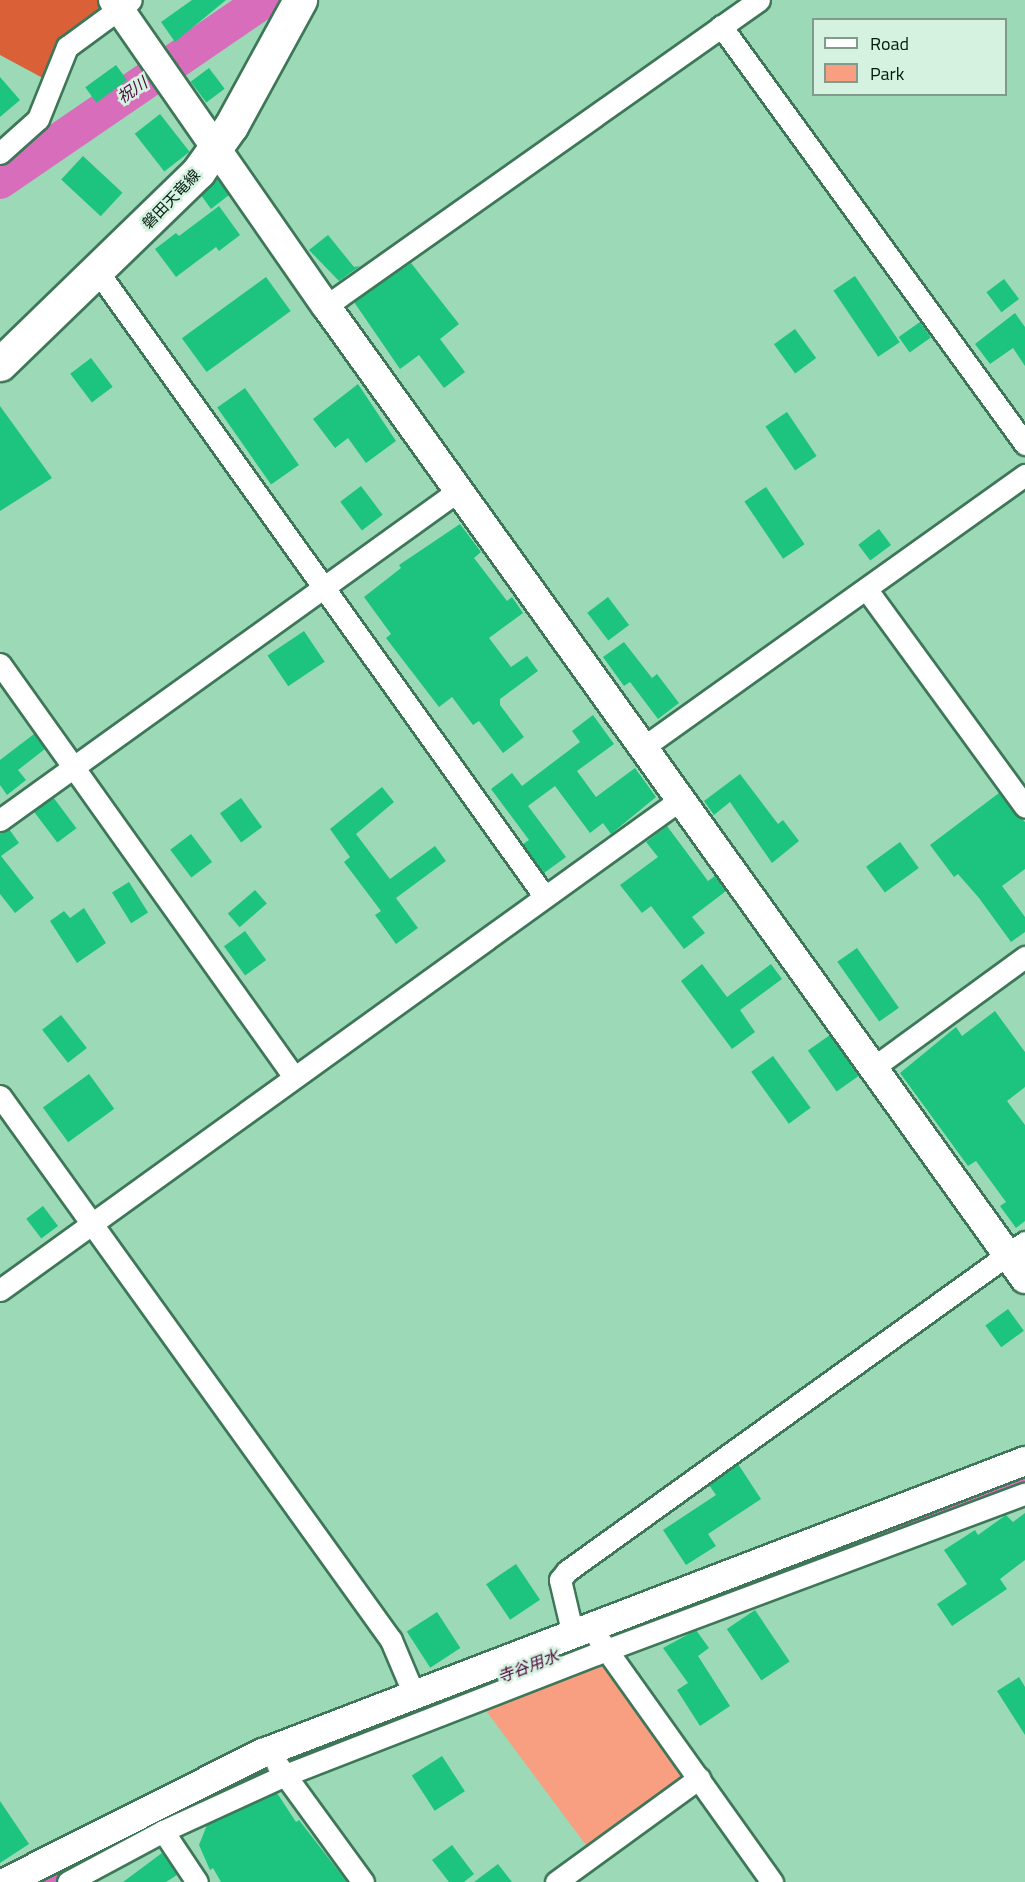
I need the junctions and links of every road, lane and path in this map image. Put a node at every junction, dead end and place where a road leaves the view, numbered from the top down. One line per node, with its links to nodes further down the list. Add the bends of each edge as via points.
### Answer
1 (300, 0): 5 (main road, 磐田天竜線)
2 (759, 0): 4 (street)
3 (122, 4): 5 (street); 6 (street, via 67,47 38,119)
4 (721, 26): 8 (street); 10 (street)
5 (217, 149): 7 (main road, 磐田天竜線); 8 (street)
6 (0, 153)
7 (98, 272): 9 (main road, 磐田天竜線); 13 (street)
8 (327, 306): 12 (street)
9 (0, 364)
10 (1025, 444)
11 (1025, 475): 14 (street)
12 (459, 490): 13 (street); 16 (street)
13 (323, 587): 17 (street); 21 (street)
14 (867, 590): 16 (street); 19 (street)
15 (0, 664): 17 (street)
16 (645, 746): 18 (street)
17 (73, 767): 20 (street); 24 (street)
18 (681, 799): 21 (street); 23 (street)
19 (1025, 807)
20 (0, 819)
21 (545, 897): 24 (street)
22 (1025, 957): 23 (street)
23 (874, 1067): 27 (street)
24 (294, 1077): 26 (street)
25 (0, 1096): 26 (street)
26 (90, 1225): 29 (street); 33 (street, via 391,1640)
27 (1016, 1248): 28 (street); 32 (street, via 567,1570 560,1580)
28 (1025, 1279)
29 (0, 1290)
30 (1025, 1461): 32 (street)
31 (1025, 1494): 32 (street)
32 (594, 1638): 33 (street); 34 (street); 35 (street)
33 (413, 1692): 34 (street)
34 (277, 1764): 36 (street); 37 (street, via 173,1795); 40 (street)
35 (699, 1778): 41 (street); 42 (street)
36 (163, 1831): 38 (street); 39 (street)
37 (6, 1882)
38 (68, 1882)
39 (198, 1882)
40 (363, 1882)
41 (556, 1882)
42 (772, 1882)

